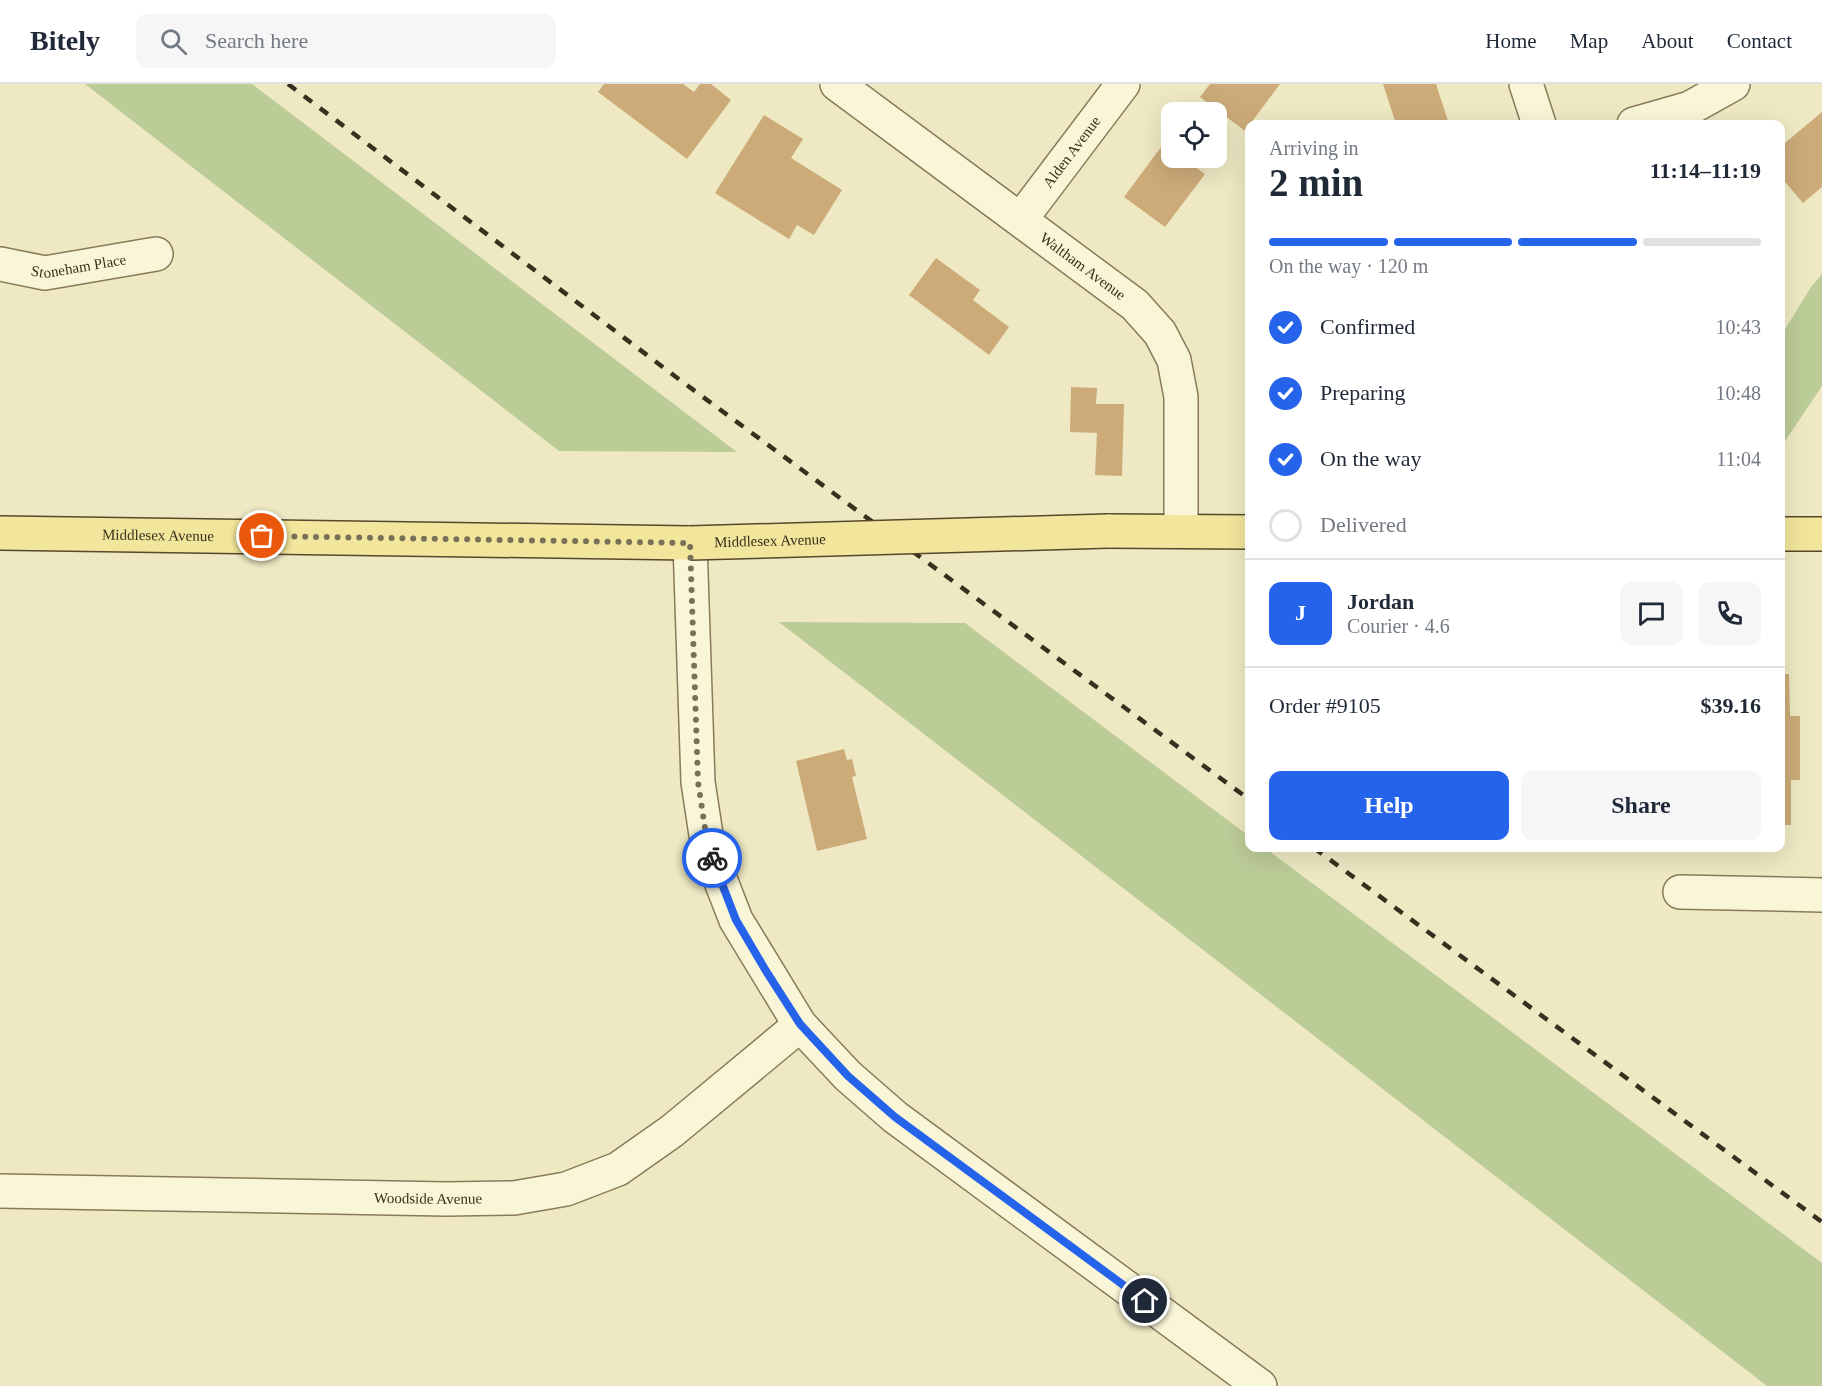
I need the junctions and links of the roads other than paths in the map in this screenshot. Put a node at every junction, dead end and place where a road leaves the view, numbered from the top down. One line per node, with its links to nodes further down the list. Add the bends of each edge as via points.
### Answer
1 (837, 84): 7 (street, Waltham Avenue)
2 (1123, 84): 7 (street, Alden Avenue)
3 (1526, 84): 5 (street)
4 (1733, 84): 6 (street, via 1690,108)
5 (1538, 120)
6 (1648, 120)
7 (1021, 219): 10 (street, Waltham Avenue, via 1135,305 1160,333 1174,360 1181,397)
8 (156, 254): 9 (street, Stoneham Place, via 45,273)
9 (0, 264)
10 (1181, 531): 11 (main road, Middlesex Avenue); 15 (main road, Middlesex Avenue, bridge)
11 (1245, 532)
12 (0, 533): 15 (main road, Middlesex Avenue)
13 (1785, 534): 14 (main road)
14 (1822, 534)
15 (690, 543): 18 (street, via 698,782 708,848 736,920)
16 (1680, 892): 17 (street)
17 (1822, 895)
18 (800, 1024): 19 (street, Woodside Avenue, via 672,1131 618,1169 566,1189 514,1198 446,1199); 20 (street, via 848,1076 895,1117)
19 (0, 1191)
20 (1260, 1386)

